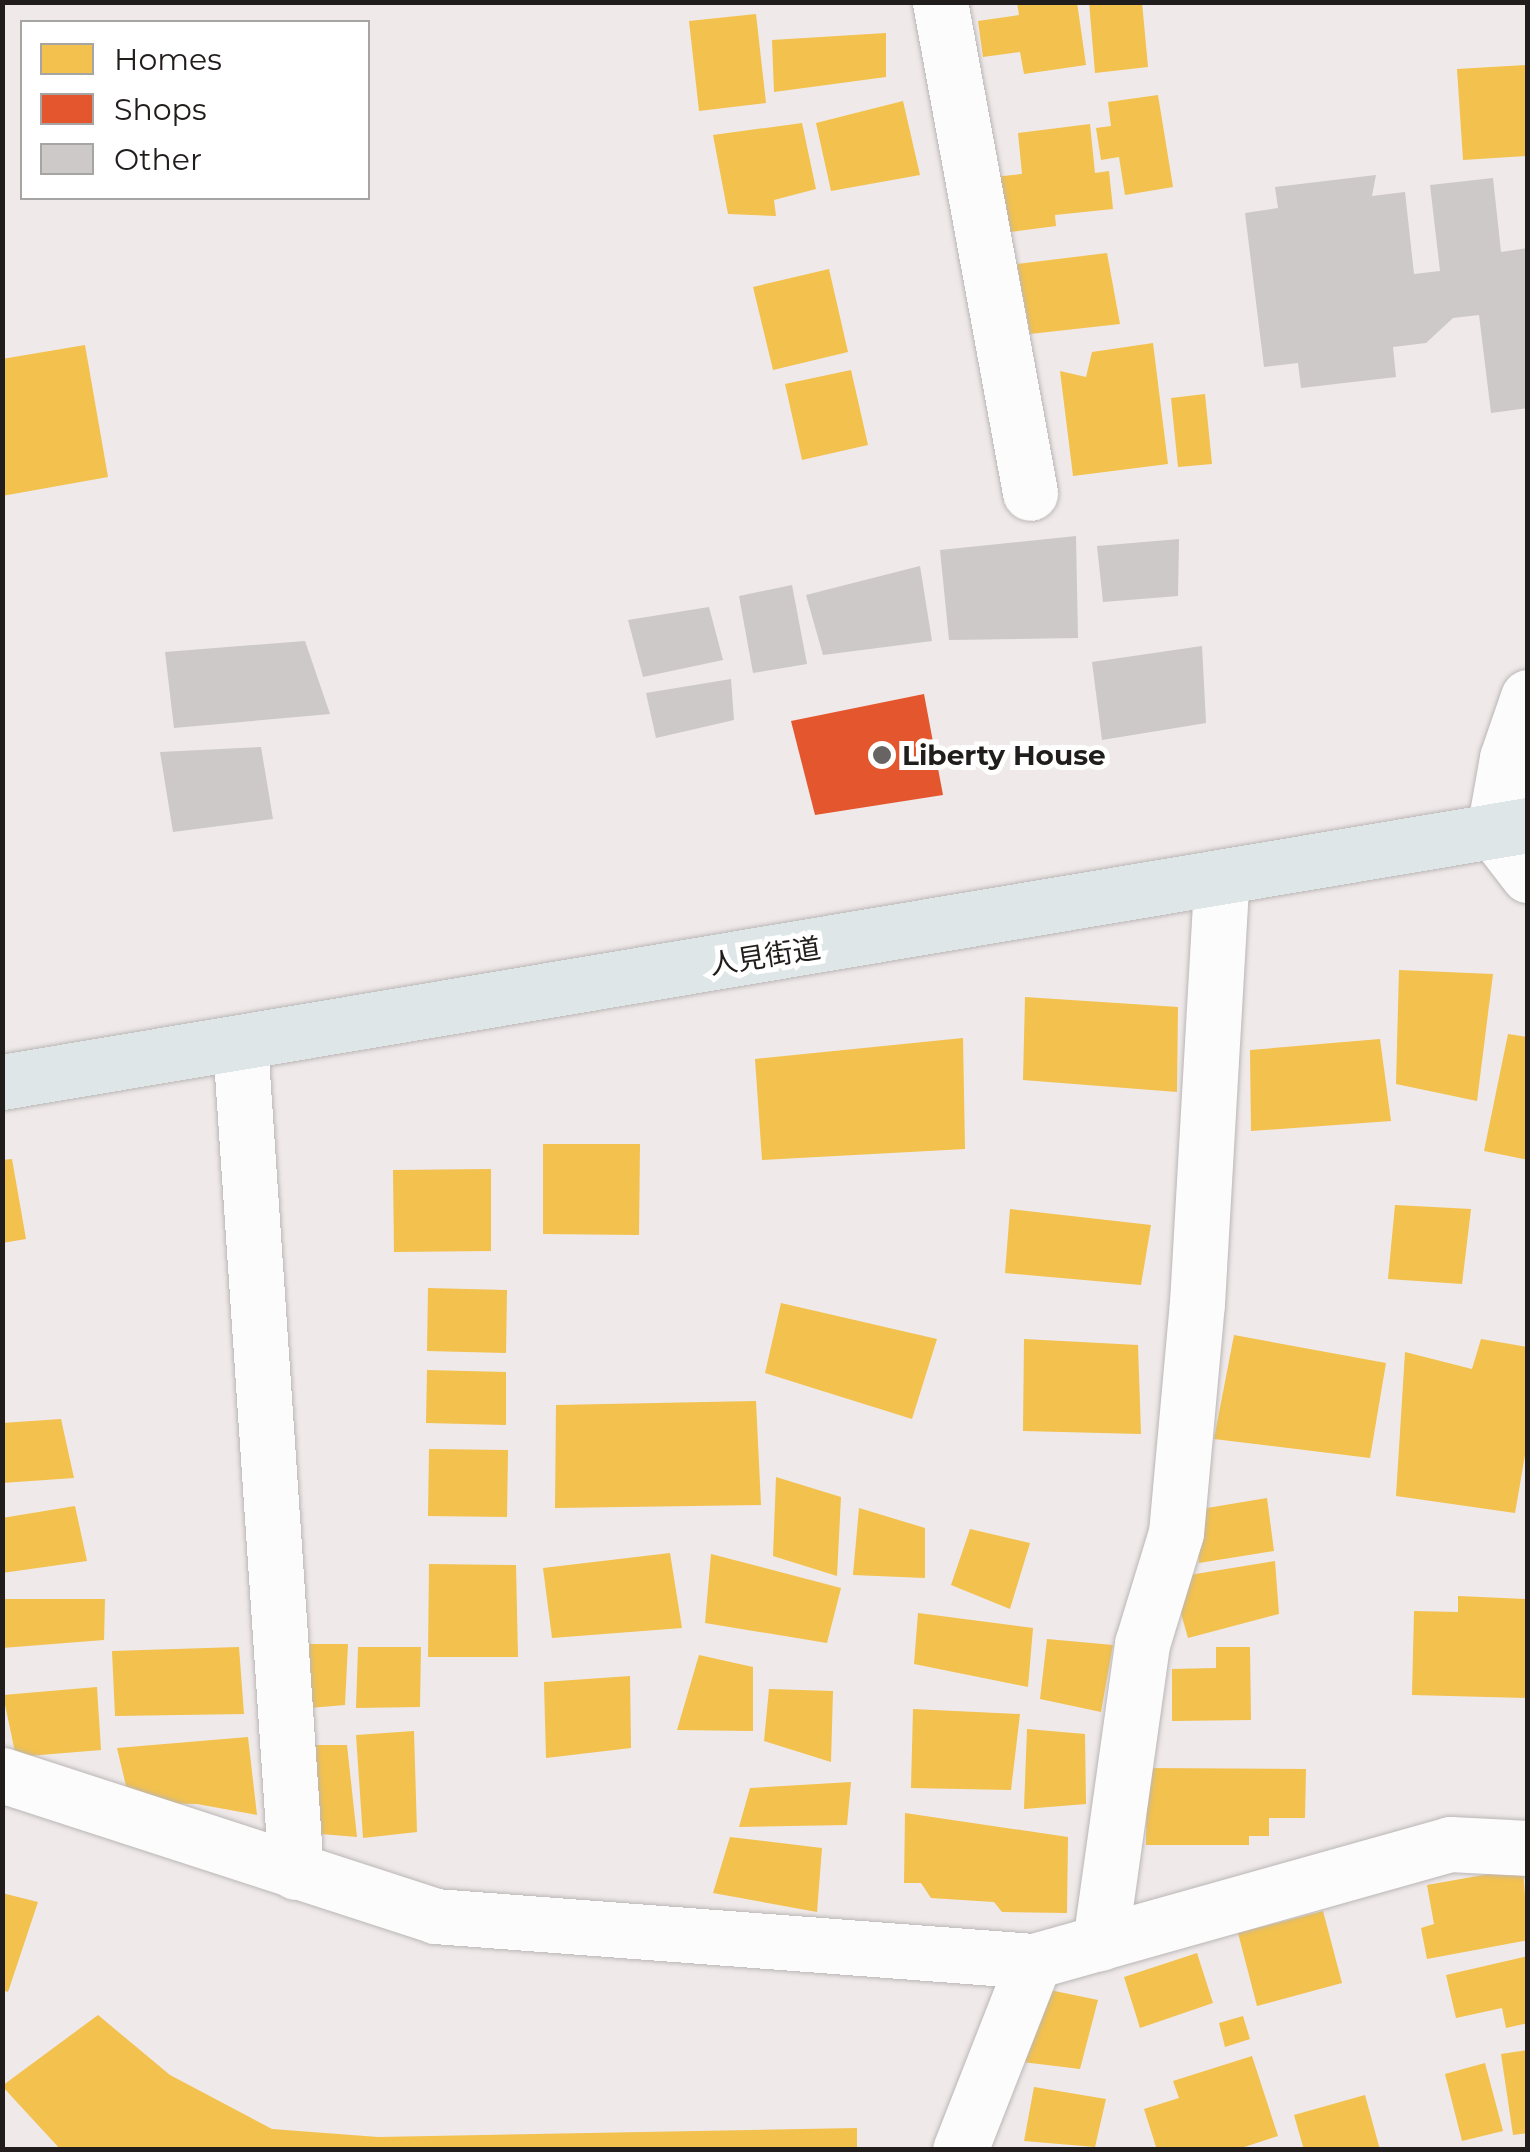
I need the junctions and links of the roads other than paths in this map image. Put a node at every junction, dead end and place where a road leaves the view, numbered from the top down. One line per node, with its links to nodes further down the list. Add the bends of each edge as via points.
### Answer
1 (940, 2): 2 (street)
2 (1030, 493)
3 (1528, 697): 4 (street, via 1507,758)
4 (1511, 828): 5 (street); 6 (main road, 人見街道)
5 (1528, 875)
6 (1221, 881): 7 (main road, 人見街道); 12 (street, via 1197,1303 1176,1533 1142,1644)
7 (240, 1043): 8 (main road, 人見街道); 11 (street)
8 (2, 1082)
9 (2, 1776): 11 (street)
10 (1528, 1848): 12 (street, via 1450,1844)
11 (296, 1872): 13 (street, via 435,1916)
12 (1100, 1944): 13 (street)
13 (1034, 1961): 14 (street)
14 (960, 2150)

